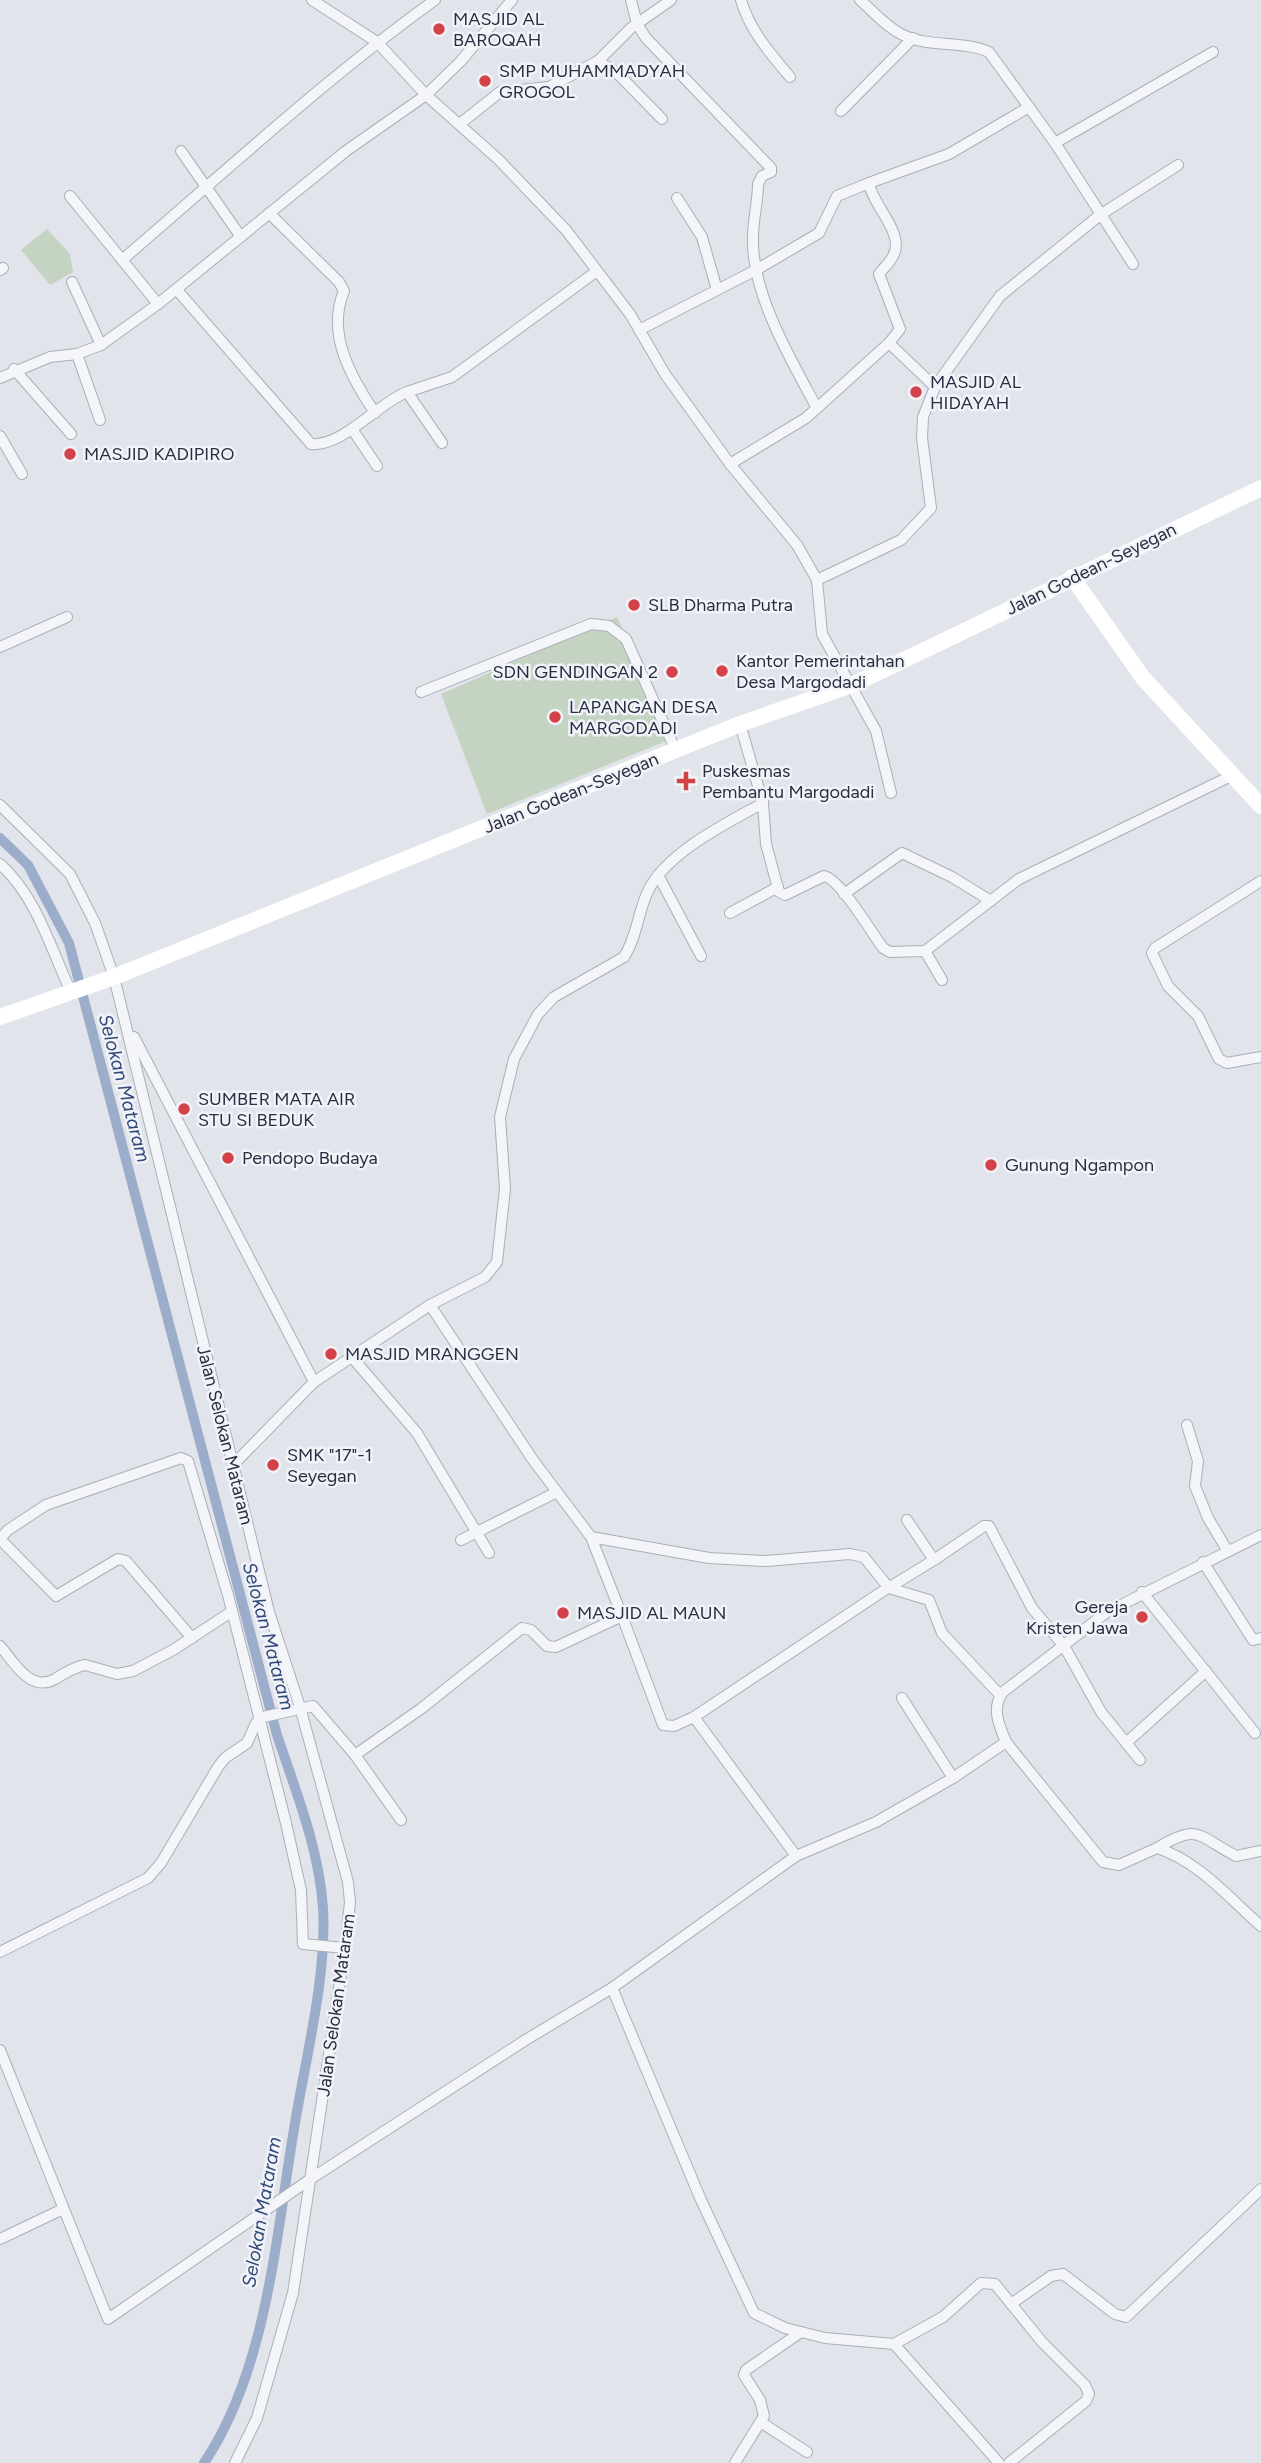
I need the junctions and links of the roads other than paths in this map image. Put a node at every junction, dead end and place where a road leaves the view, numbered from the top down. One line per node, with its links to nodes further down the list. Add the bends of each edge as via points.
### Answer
1 (312, 0): 10 (street)
2 (435, 0): 10 (street)
3 (512, 0): 14 (street)
4 (631, 0): 8 (street)
5 (671, 0): 8 (street)
6 (741, 0): 13 (street, via 760,41)
7 (860, 0): 9 (street, via 887,25)
8 (637, 24): 12 (street); 31 (street, via 771,168 758,184 752,239)
9 (913, 38): 15 (street, via 989,52); 16 (street)
10 (377, 42): 14 (street); 23 (street)
11 (1213, 52): 19 (street)
12 (598, 61): 17 (street, via 616,72); 18 (street, via 549,87 500,92)
13 (790, 77)
14 (426, 95): 18 (street); 26 (street)
15 (1029, 107): 19 (street); 22 (street, via 949,154)
16 (841, 111)
17 (662, 118)
18 (461, 123): 32 (street, via 566,230)
19 (1055, 143): 27 (street)
20 (181, 151): 23 (street)
21 (1178, 164): 27 (street)
22 (869, 183): 31 (street, via 837,196 819,233); 38 (street, via 897,246 879,274 900,329)
23 (206, 188): 28 (street); 29 (street)
24 (69, 196): 29 (street)
25 (677, 198): 35 (street, via 702,237)
26 (269, 213): 28 (street); 46 (street, via 344,291 337,306 340,338 349,370)
27 (1100, 215): 30 (street); 43 (street, via 1000,296)
28 (240, 237): 34 (street)
29 (122, 260): 36 (street)
30 (1133, 264)
31 (756, 270): 35 (street); 45 (street, via 790,358)
32 (597, 271): 37 (street); 44 (street, via 452,377)
33 (72, 282): 39 (street)
34 (177, 290): 36 (street); 48 (street, via 304,439 319,445)
35 (717, 290): 37 (street)
36 (158, 304): 39 (street)
37 (639, 330): 52 (street)
38 (889, 343): 43 (street); 45 (street)
39 (101, 345): 40 (street)
40 (76, 354): 41 (street); 47 (street)
41 (14, 369): 42 (street); 49 (street)
42 (1, 376)
43 (935, 387): 57 (street, via 922,416 931,508 901,540)
44 (407, 392): 46 (street); 51 (street)
45 (817, 408): 52 (street)
46 (374, 413): 48 (street)
47 (100, 420)
48 (352, 429): 53 (street)
49 (71, 434)
50 (0, 436): 54 (street)
51 (442, 443)
52 (730, 464): 57 (street, via 797,545)
53 (377, 466)
54 (22, 474)
55 (1261, 488): 56 (main road, Jalan Godean-Seyegan)
56 (1072, 577): 60 (main road, Jalan Godean-Seyegan); 64 (main road, via 1143,678)
57 (817, 580): 60 (street, via 822,634)
58 (67, 617): 59 (street)
59 (0, 647)
60 (852, 685): 62 (main road, Jalan Godean-Seyegan); 65 (street, via 876,731)
61 (421, 692): 63 (street, via 592,624 608,626 626,639)
62 (740, 724): 63 (main road, Jalan Godean-Seyegan); 66 (street)
63 (676, 751): 78 (main road, Jalan Godean-Seyegan)
64 (1233, 775): 68 (main road); 74 (street, via 1019,880)
65 (891, 793)
66 (763, 803): 70 (street, via 698,841); 72 (street, via 765,844)
67 (0, 804): 78 (street, Jalan Selokan Mataram, via 70,874 95,923)
68 (1261, 806)
69 (0, 864): 80 (street, via 20,885)
70 (658, 875): 77 (street); 84 (street, via 625,957 554,997 538,1014 514,1059 502,1106 505,1189 497,1262 485,1277)
71 (1261, 881): 83 (street, via 1152,953 1168,986 1198,1016 1219,1059 1227,1063)
72 (778, 887): 73 (street, via 785,895 824,876); 75 (street)
73 (844, 894): 74 (street, via 902,853); 76 (street, via 883,948)
74 (991, 901): 76 (street)
75 (730, 913)
76 (925, 951): 79 (street)
77 (701, 956)
78 (109, 979): 80 (main road, Jalan Godean-Seyegan); 82 (street, Jalan Selokan Mataram)
79 (942, 980)
80 (74, 993): 81 (main road, Jalan Godean-Seyegan)
81 (0, 1017)
82 (125, 1020): 86 (street); 88 (street, Jalan Selokan Mataram)
83 (1261, 1057)
84 (430, 1305): 85 (street); 89 (street)
85 (351, 1356): 86 (street); 92 (street, via 417,1433)
86 (314, 1382): 88 (street)
87 (1187, 1425): 96 (street, via 1198,1461 1195,1486)
88 (233, 1465): 111 (street, Jalan Selokan Mataram, via 269,1612)
89 (557, 1492): 92 (street); 93 (street)
90 (907, 1520): 98 (street)
91 (1261, 1535): 96 (street)
92 (481, 1536): 95 (street); 97 (street)
93 (590, 1537): 100 (street, via 709,1558 766,1561 858,1554 871,1562); 103 (street)
94 (0, 1539): 102 (street, via 46,1505 185,1458); 104 (street, via 56,1596 118,1559 126,1561)
95 (461, 1540)
96 (1227, 1550): 99 (street)
97 (489, 1553)
98 (934, 1560): 100 (street); 107 (street, via 989,1526 1027,1600)
99 (1203, 1563): 101 (street); 105 (street, via 1253,1640)
100 (889, 1588): 109 (street, via 929,1600 942,1633); 112 (street)
101 (1142, 1592): 107 (street); 108 (street)
102 (231, 1612): 104 (street); 113 (street)
103 (622, 1616): 112 (street, via 663,1726 674,1727); 117 (street, via 556,1647 547,1646 531,1630 522,1628)
104 (192, 1638): 106 (street, via 133,1671 117,1674 85,1665 48,1683 27,1678)
105 (1261, 1638)
106 (0, 1646)
107 (1064, 1646): 109 (street); 116 (street, via 1101,1712)
108 (1206, 1671): 114 (street); 116 (street)
109 (1000, 1695): 115 (street, via 996,1715)
110 (902, 1698): 119 (street)
111 (300, 1707): 113 (street); 117 (street, via 316,1707); 125 (street, Jalan Selokan Mataram, via 348,1882)
112 (694, 1717): 123 (street)
113 (261, 1718): 125 (street, via 301,1890 303,1944); 126 (street, via 247,1743 218,1767 148,1878)
114 (1255, 1733)
115 (1006, 1742): 119 (street); 121 (street, via 1103,1862 1119,1865)
116 (1126, 1743): 118 (street)
117 (355, 1755): 120 (street)
118 (1140, 1760)
119 (953, 1778): 123 (street, via 876,1822)
120 (401, 1820)
121 (1157, 1848): 122 (street, via 1182,1833 1197,1834 1236,1856); 124 (street, via 1189,1864)
122 (1261, 1851)
123 (796, 1856): 127 (street)
124 (1261, 1926)
125 (345, 1948): 129 (street, Jalan Selokan Mataram)
126 (0, 1952)
127 (612, 1988): 129 (street); 134 (street, via 747,2302 764,2320)
128 (0, 2050): 131 (street)
129 (312, 2178): 131 (street, via 108,2319); 138 (street, Jalan Selokan Mataram, via 293,2293 257,2418)
130 (1261, 2189): 133 (street, via 1126,2317 1115,2314 1063,2274 1051,2276)
131 (63, 2209): 132 (street)
132 (0, 2239)
133 (1011, 2304): 135 (street, via 995,2284 981,2283 943,2316); 141 (street, via 1089,2394)
134 (802, 2332): 135 (street); 136 (street, via 746,2370 744,2375 764,2410)
135 (894, 2344): 140 (street)
136 (762, 2423): 137 (street); 139 (street)
137 (807, 2452)
138 (234, 2463)
139 (735, 2463)
140 (999, 2463)
141 (1009, 2463)

